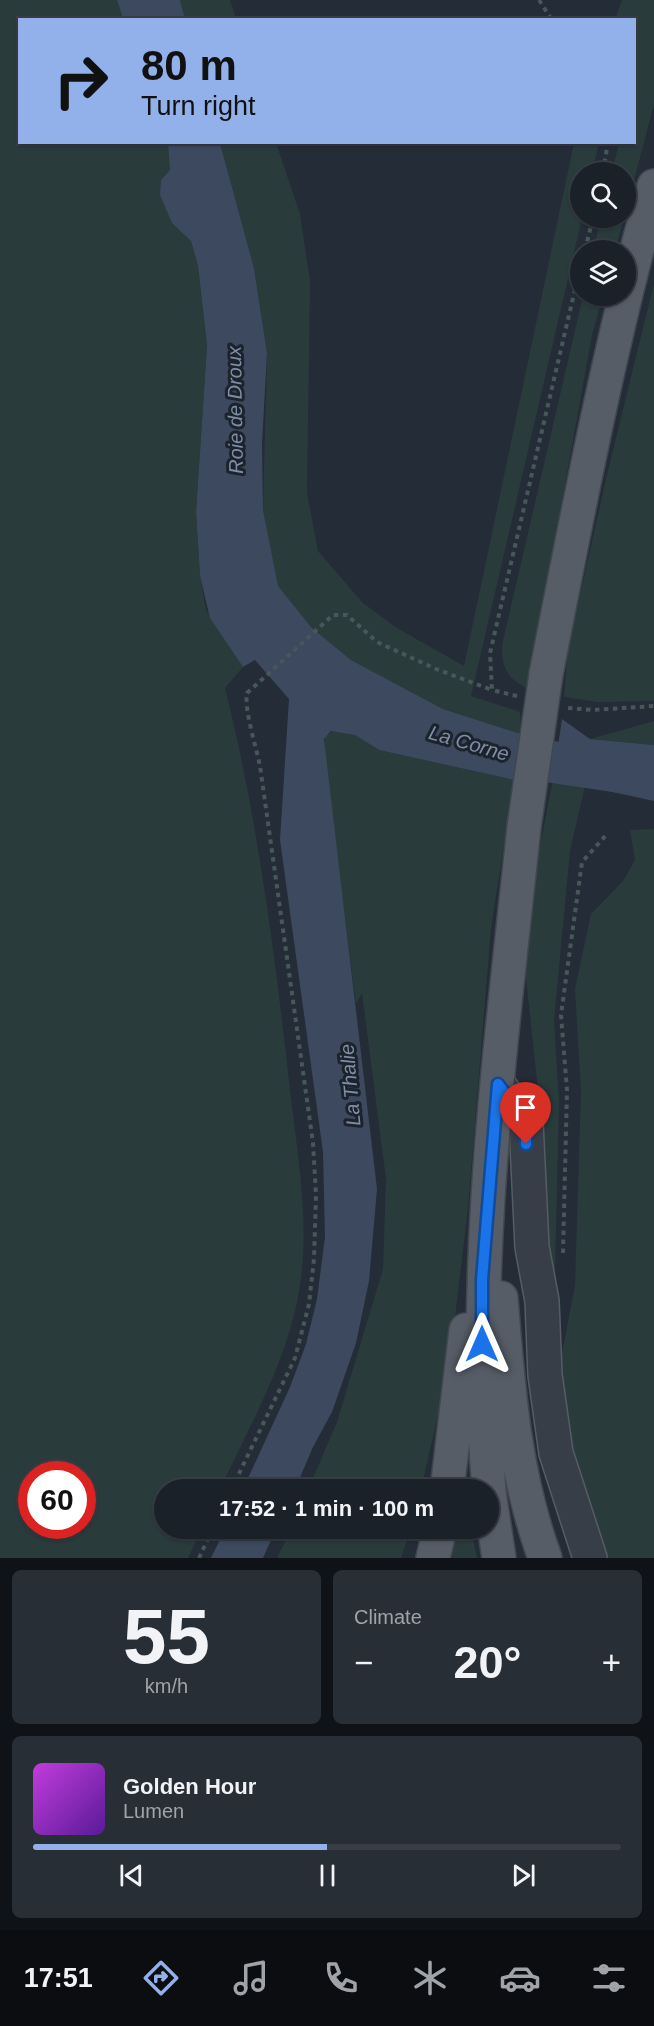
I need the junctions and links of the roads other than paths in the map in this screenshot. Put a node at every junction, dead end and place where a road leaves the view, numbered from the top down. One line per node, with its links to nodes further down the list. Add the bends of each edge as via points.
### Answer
1 (654, 186): 2 (main road, bridge, via 578,511 546,674 524,827)
2 (498, 1084): 3 (main road); 12 (lane, via 526,1122 532,1247 542,1301 545,1375 555,1442)
3 (494, 1134): 4 (main road); 11 (main road, via 508,1390 519,1464)
4 (482, 1280): 5 (main road, via 470,1310 463,1345); 6 (main road)
5 (448, 1479)
6 (488, 1479)
7 (437, 1539): 10 (main road)
8 (497, 1539): 9 (main road)
9 (500, 1556)
10 (433, 1558)
11 (545, 1558)
12 (590, 1558)

